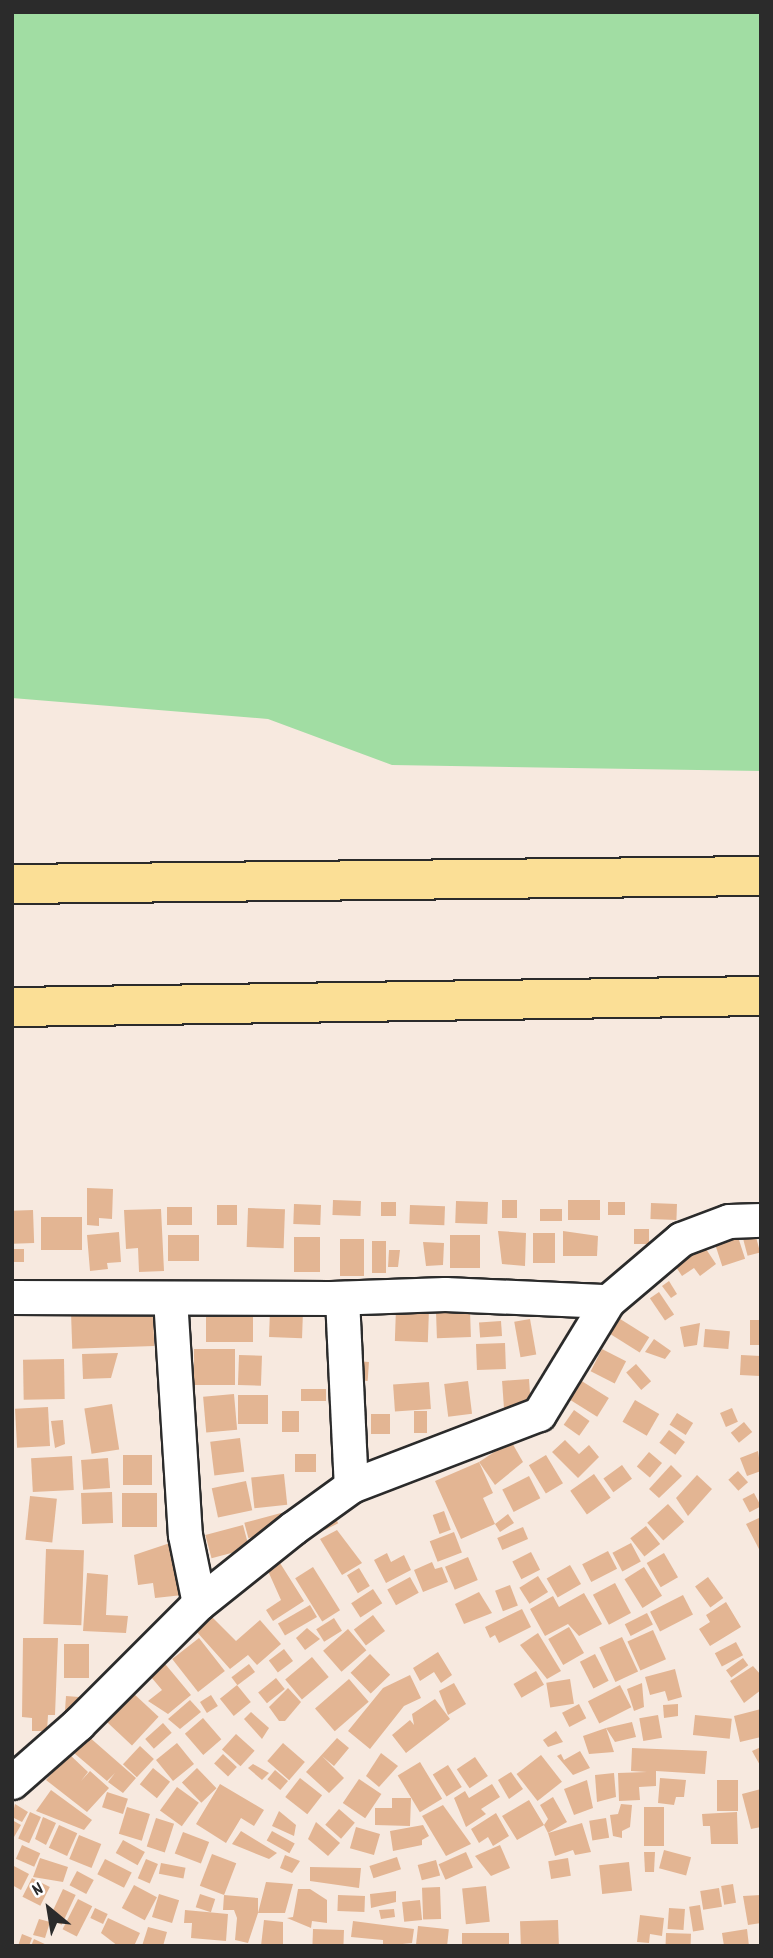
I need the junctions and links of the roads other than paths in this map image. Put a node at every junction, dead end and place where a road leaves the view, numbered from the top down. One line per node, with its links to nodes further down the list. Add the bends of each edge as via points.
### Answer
1 (761, 876): 2 (highway)
2 (12, 884)
3 (761, 996): 4 (highway)
4 (12, 1007)
5 (761, 1220): 9 (street, via 729,1221 681,1240)
6 (12, 1297): 7 (street)
7 (170, 1298): 8 (street); 11 (street, via 185,1535)
8 (342, 1298): 9 (street, via 494,1294); 10 (street)
9 (608, 1301): 10 (street, via 538,1415)
10 (351, 1486): 11 (street)
11 (199, 1603): 12 (street, via 78,1724)
12 (12, 1782)

